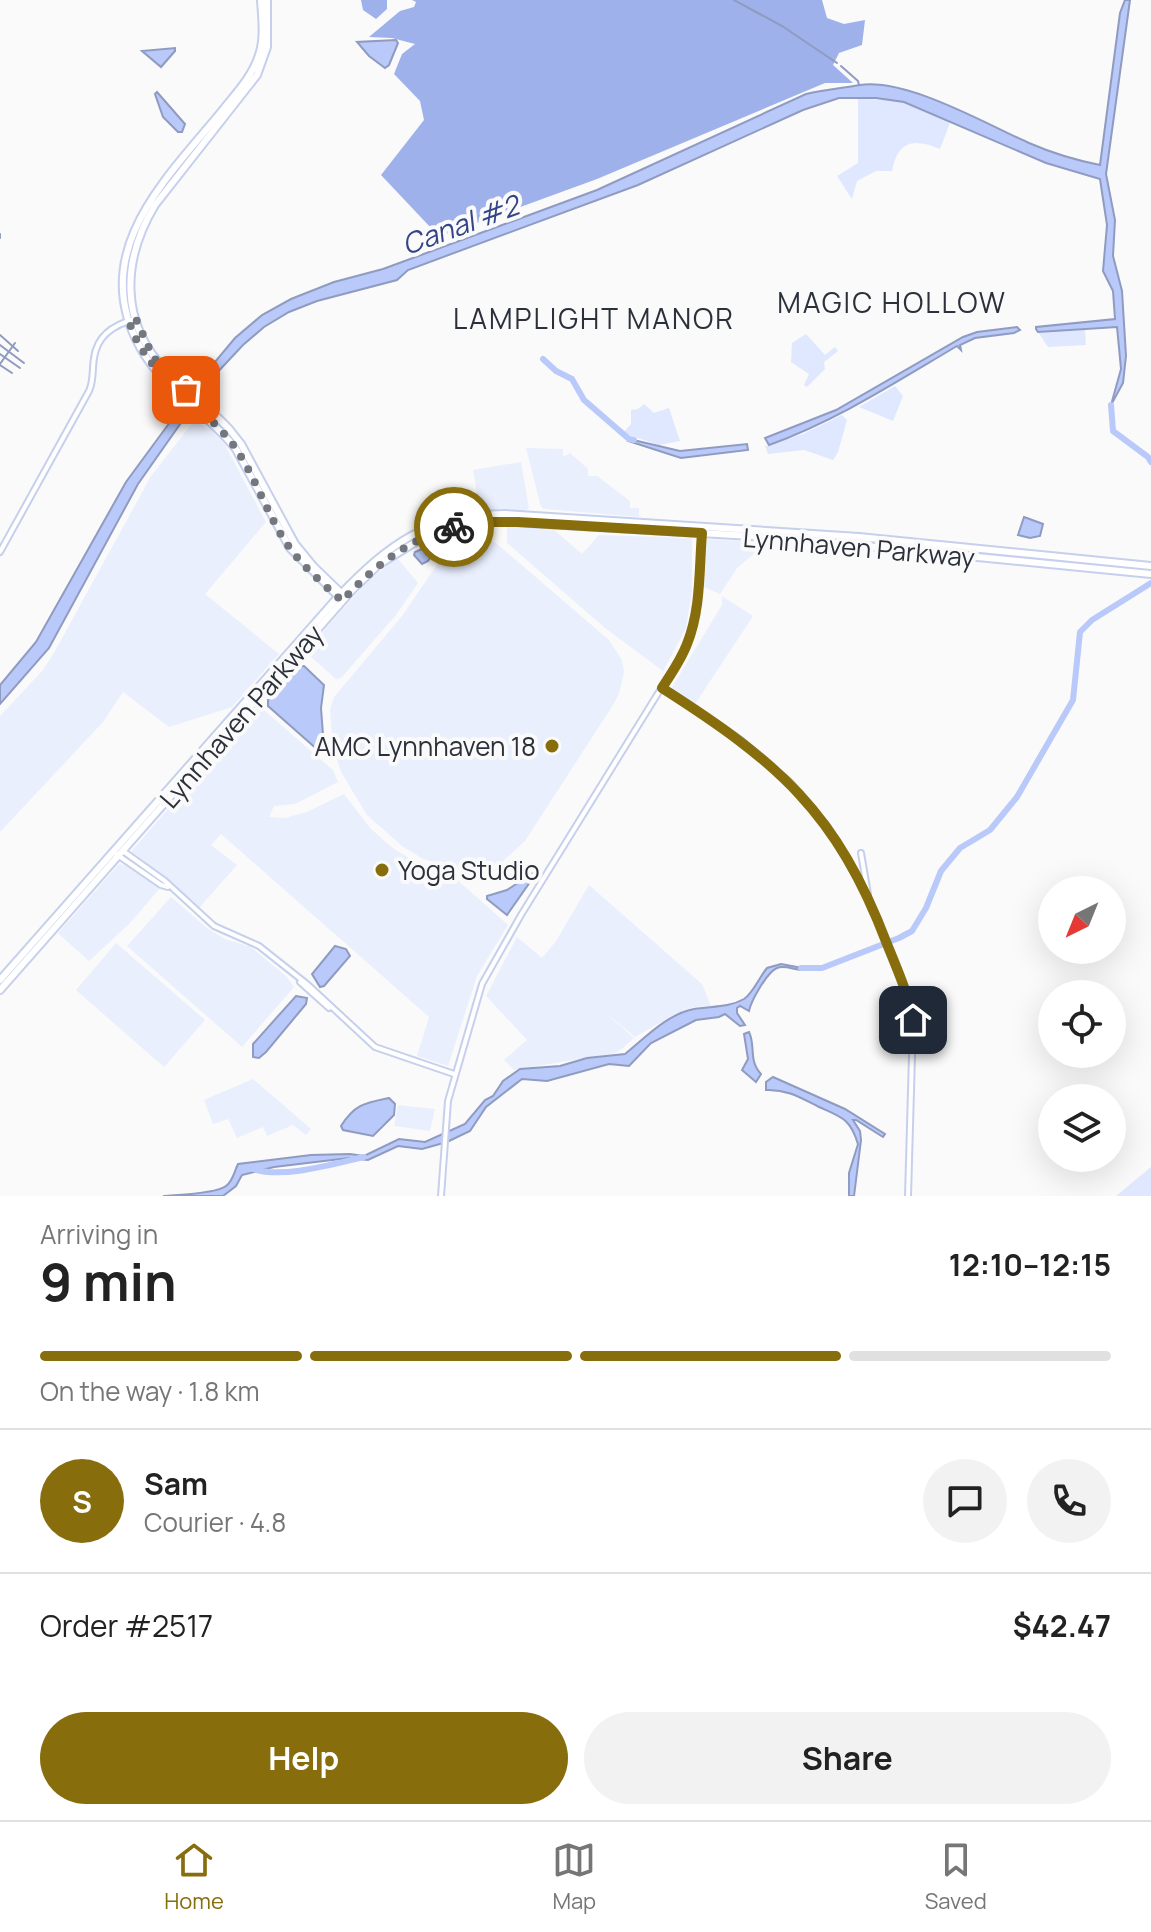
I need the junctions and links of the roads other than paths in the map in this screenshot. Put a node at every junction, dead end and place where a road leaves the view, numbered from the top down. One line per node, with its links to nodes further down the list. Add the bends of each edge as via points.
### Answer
1 (261, 0): 3 (main road, via 262,45 252,71 157,191 133,230 124,272)
2 (267, 0): 3 (main road, via 267,47 257,75 155,205 137,238 130,270)
3 (132, 320): 5 (street, via 101,340 89,391); 10 (main road, via 151,364 201,407 236,449 290,548)
4 (702, 533): 8 (main road, Lynnhaven Parkway); 10 (main road, Lynnhaven Parkway, via 472,523 426,536 393,554); 11 (street, via 691,631)
5 (0, 552)
6 (1140, 563): 7 (main road, Lynnhaven Parkway); 8 (main road); 10 (main road, Lynnhaven Parkway, via 783,531 493,514 405,538 377,557)
7 (1151, 566)
8 (1110, 569): 9 (main road, Lynnhaven Parkway)
9 (1151, 574)
10 (342, 597): 12 (main road, Lynnhaven Parkway)
11 (662, 688): 14 (street, via 783,775 828,827); 17 (street, via 485,976)
12 (118, 851): 15 (main road, Lynnhaven Parkway); 16 (main road, Lynnhaven Parkway); 17 (street, via 214,926 259,946 381,1050)
13 (861, 853): 14 (street)
14 (869, 900): 19 (street, via 908,997 914,1030)
15 (0, 980)
16 (0, 990)
17 (454, 1074): 18 (street)
18 (441, 1196)
19 (908, 1196)

